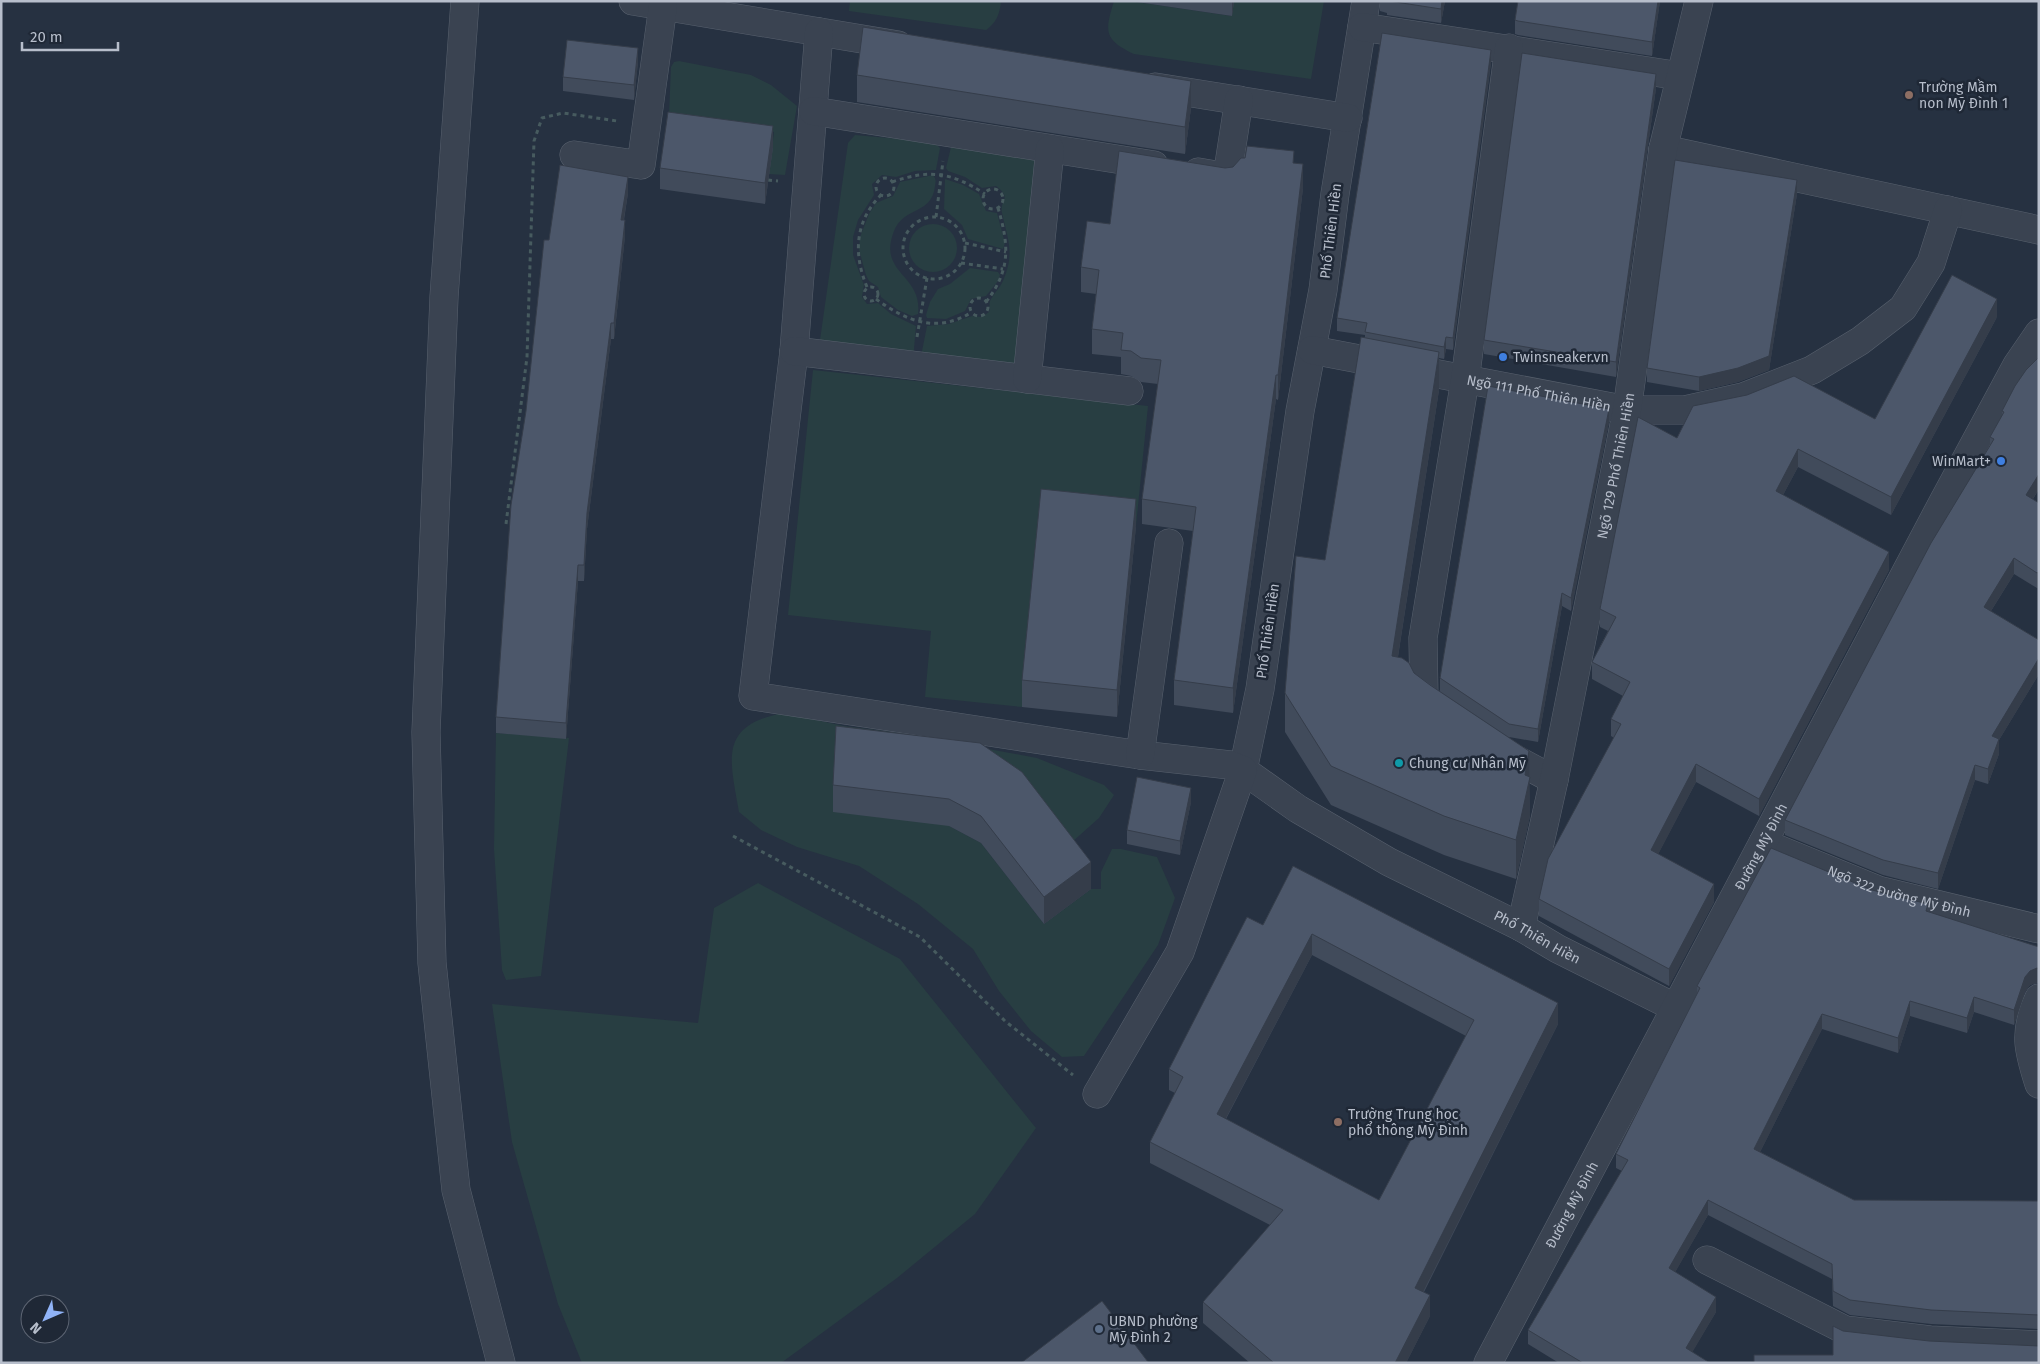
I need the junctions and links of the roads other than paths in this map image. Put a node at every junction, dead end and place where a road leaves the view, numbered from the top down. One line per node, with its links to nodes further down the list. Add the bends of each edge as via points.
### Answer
1 (465, 1): 39 (street, via 444,297 426,732 432,963 456,1190)
2 (633, 1): 4 (street)
3 (1699, 1): 9 (street, Ngõ 129 Phố Thiên Hiền)
4 (663, 6): 6 (street); 16 (street, via 641,165)
5 (1364, 14): 7 (street); 13 (street, Phố Thiên Hiền)
6 (820, 32): 8 (street); 12 (street)
7 (1509, 48): 9 (street); 23 (street)
8 (927, 49)
9 (1680, 76): 15 (street, Ngõ 129 Phố Thiên Hiền)
10 (1132, 83): 11 (street)
11 (1239, 100): 13 (street); 14 (street, via 1227,177)
12 (813, 111): 14 (street); 21 (street)
13 (1348, 118): 20 (street, Phố Thiên Hiền)
14 (1050, 149): 22 (street)
15 (1662, 149): 17 (street); 25 (street, Ngõ 129 Phố Thiên Hiền)
16 (574, 155)
17 (1948, 210): 18 (street); 25 (street, Ngõ 111 Phố Thiên Hiền, via 1931,264 1903,308 1860,341 1812,370 1743,397 1685,410)
18 (2039, 230)
19 (2039, 333): 30 (street, Đường Mỹ Đình, via 2017,365)
20 (1312, 350): 23 (street, Ngõ 111 Phố Thiên Hiền); 28 (street, Phố Thiên Hiền, via 1300,411 1260,688)
21 (794, 351): 22 (street); 27 (street, via 753,696)
22 (1027, 379): 24 (street)
23 (1465, 380): 25 (street, Ngõ 111 Phố Thiên Hiền); 29 (street, via 1423,638 1424,699 1465,730)
24 (1129, 391)
25 (1627, 410): 29 (street, Ngõ 129 Phố Thiên Hiền)
26 (1169, 542): 27 (street)
27 (1140, 755): 28 (street, via 1230,765)
28 (1243, 770): 31 (street, Phố Thiên Hiền, via 1298,809 1389,862); 36 (street, via 1180,952)
29 (1554, 780): 31 (street, Ngõ 129 Phố Thiên Hiền)
30 (1763, 843): 32 (street, Ngõ 322 Đường Mỹ Đình, via 1878,890); 34 (street, Đường Mỹ Đình)
31 (1521, 927): 34 (street, Phố Thiên Hiền)
32 (2039, 929)
33 (2039, 998): 35 (street, via 2027,1038)
34 (1676, 1008): 40 (street, Đường Mỹ Đình)
35 (2039, 1084)
36 (1097, 1094)
37 (1707, 1260): 38 (street, via 1845,1330 1930,1340)
38 (2039, 1345)
39 (501, 1363)
40 (1488, 1363)

